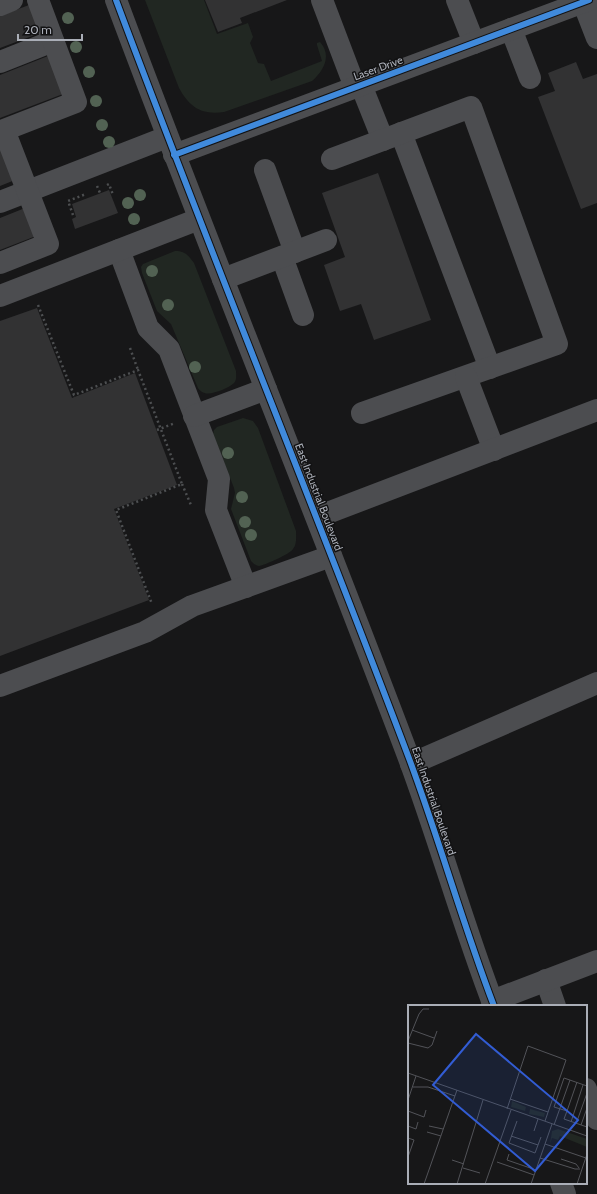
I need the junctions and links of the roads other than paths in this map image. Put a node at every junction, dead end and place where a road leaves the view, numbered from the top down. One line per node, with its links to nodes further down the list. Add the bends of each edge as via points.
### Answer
1 (12, 0): 7 (street)
2 (38, 0): 10 (street)
3 (116, 0): 17 (street, East Industrial Boulevard)
4 (322, 0): 14 (street)
5 (457, 0): 11 (street)
6 (586, 1): 8 (street, Laser Drive); 9 (street)
7 (0, 5)
8 (511, 29): 11 (street, Laser Drive); 13 (street)
9 (597, 38)
10 (54, 41): 12 (street); 15 (street, via 76,102)
11 (474, 43): 14 (street, Laser Drive)
12 (0, 62)
13 (530, 78)
14 (358, 86): 16 (street); 17 (street, Laser Drive)
15 (2, 131): 20 (street)
16 (392, 137): 18 (street); 30 (street); 30 (street, via 471,107 557,344)
17 (170, 146): 20 (street, Laser Drive); 22 (street, East Industrial Boulevard)
18 (332, 159)
19 (265, 170): 25 (street)
20 (28, 192): 21 (street, Laser Drive); 26 (street, via 48,244)
21 (0, 202)
22 (199, 219): 24 (street); 27 (street, East Industrial Boulevard)
23 (326, 240): 25 (street)
24 (119, 250): 28 (street); 35 (street, via 148,328 169,349)
25 (289, 254): 27 (street); 29 (street)
26 (0, 263)
27 (223, 279): 32 (street, East Industrial Boulevard)
28 (0, 296)
29 (303, 315)
30 (490, 368): 31 (street)
31 (466, 377): 34 (street); 36 (street)
32 (266, 389): 35 (street); 37 (street, East Industrial Boulevard)
33 (597, 410): 36 (street)
34 (362, 414)
35 (194, 416): 39 (street, via 218,479 216,510)
36 (494, 450): 37 (street)
37 (317, 517): 38 (street, East Industrial Boulevard)
38 (331, 556): 39 (street); 42 (street, East Industrial Boulevard)
39 (246, 587): 41 (street, via 192,606 145,632)
40 (597, 683): 42 (street)
41 (0, 686)
42 (411, 764): 45 (street, East Industrial Boulevard)
43 (597, 961): 44 (street)
44 (546, 980): 45 (street); 46 (street)
45 (493, 1003)
46 (555, 1005)
47 (587, 1092): 48 (street)
48 (597, 1119)
49 (561, 1184): 50 (street)
50 (565, 1194)

